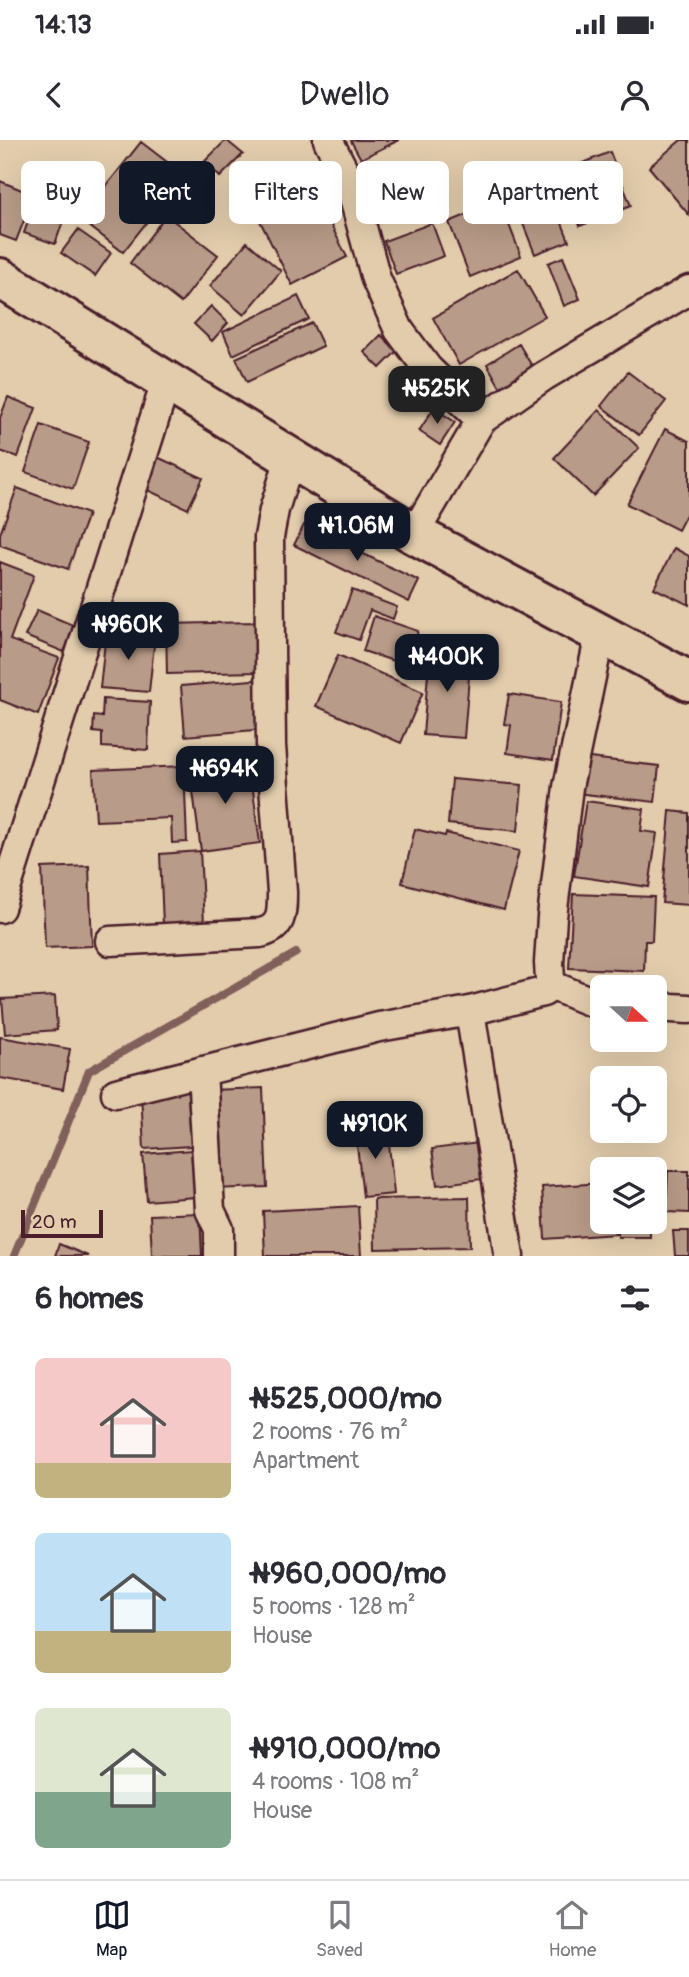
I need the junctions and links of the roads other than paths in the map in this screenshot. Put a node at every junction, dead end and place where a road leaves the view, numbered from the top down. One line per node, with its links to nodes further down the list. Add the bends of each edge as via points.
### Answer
1 (328, 140): 5 (street, via 350,183 376,279 399,330 428,369)
2 (0, 278): 4 (street)
3 (689, 290): 5 (street, via 544,376)
4 (166, 382): 6 (street); 10 (street)
5 (481, 420): 7 (street)
6 (290, 458): 7 (street); 11 (street, via 269,537 271,746 282,892 278,924 260,933)
7 (414, 534): 8 (street)
8 (600, 634): 9 (street); 12 (street, via 568,786 552,917 549,964)
9 (689, 681)
10 (0, 908)
11 (110, 941)
12 (554, 986): 13 (street); 16 (street)
13 (590, 1001)
14 (667, 1008): 15 (street)
15 (689, 1009)
16 (470, 1012): 17 (street, via 379,1027); 20 (street)
17 (202, 1071): 18 (street); 19 (street, via 210,1210 219,1229)
18 (116, 1093)
19 (219, 1256)
20 (509, 1256)

